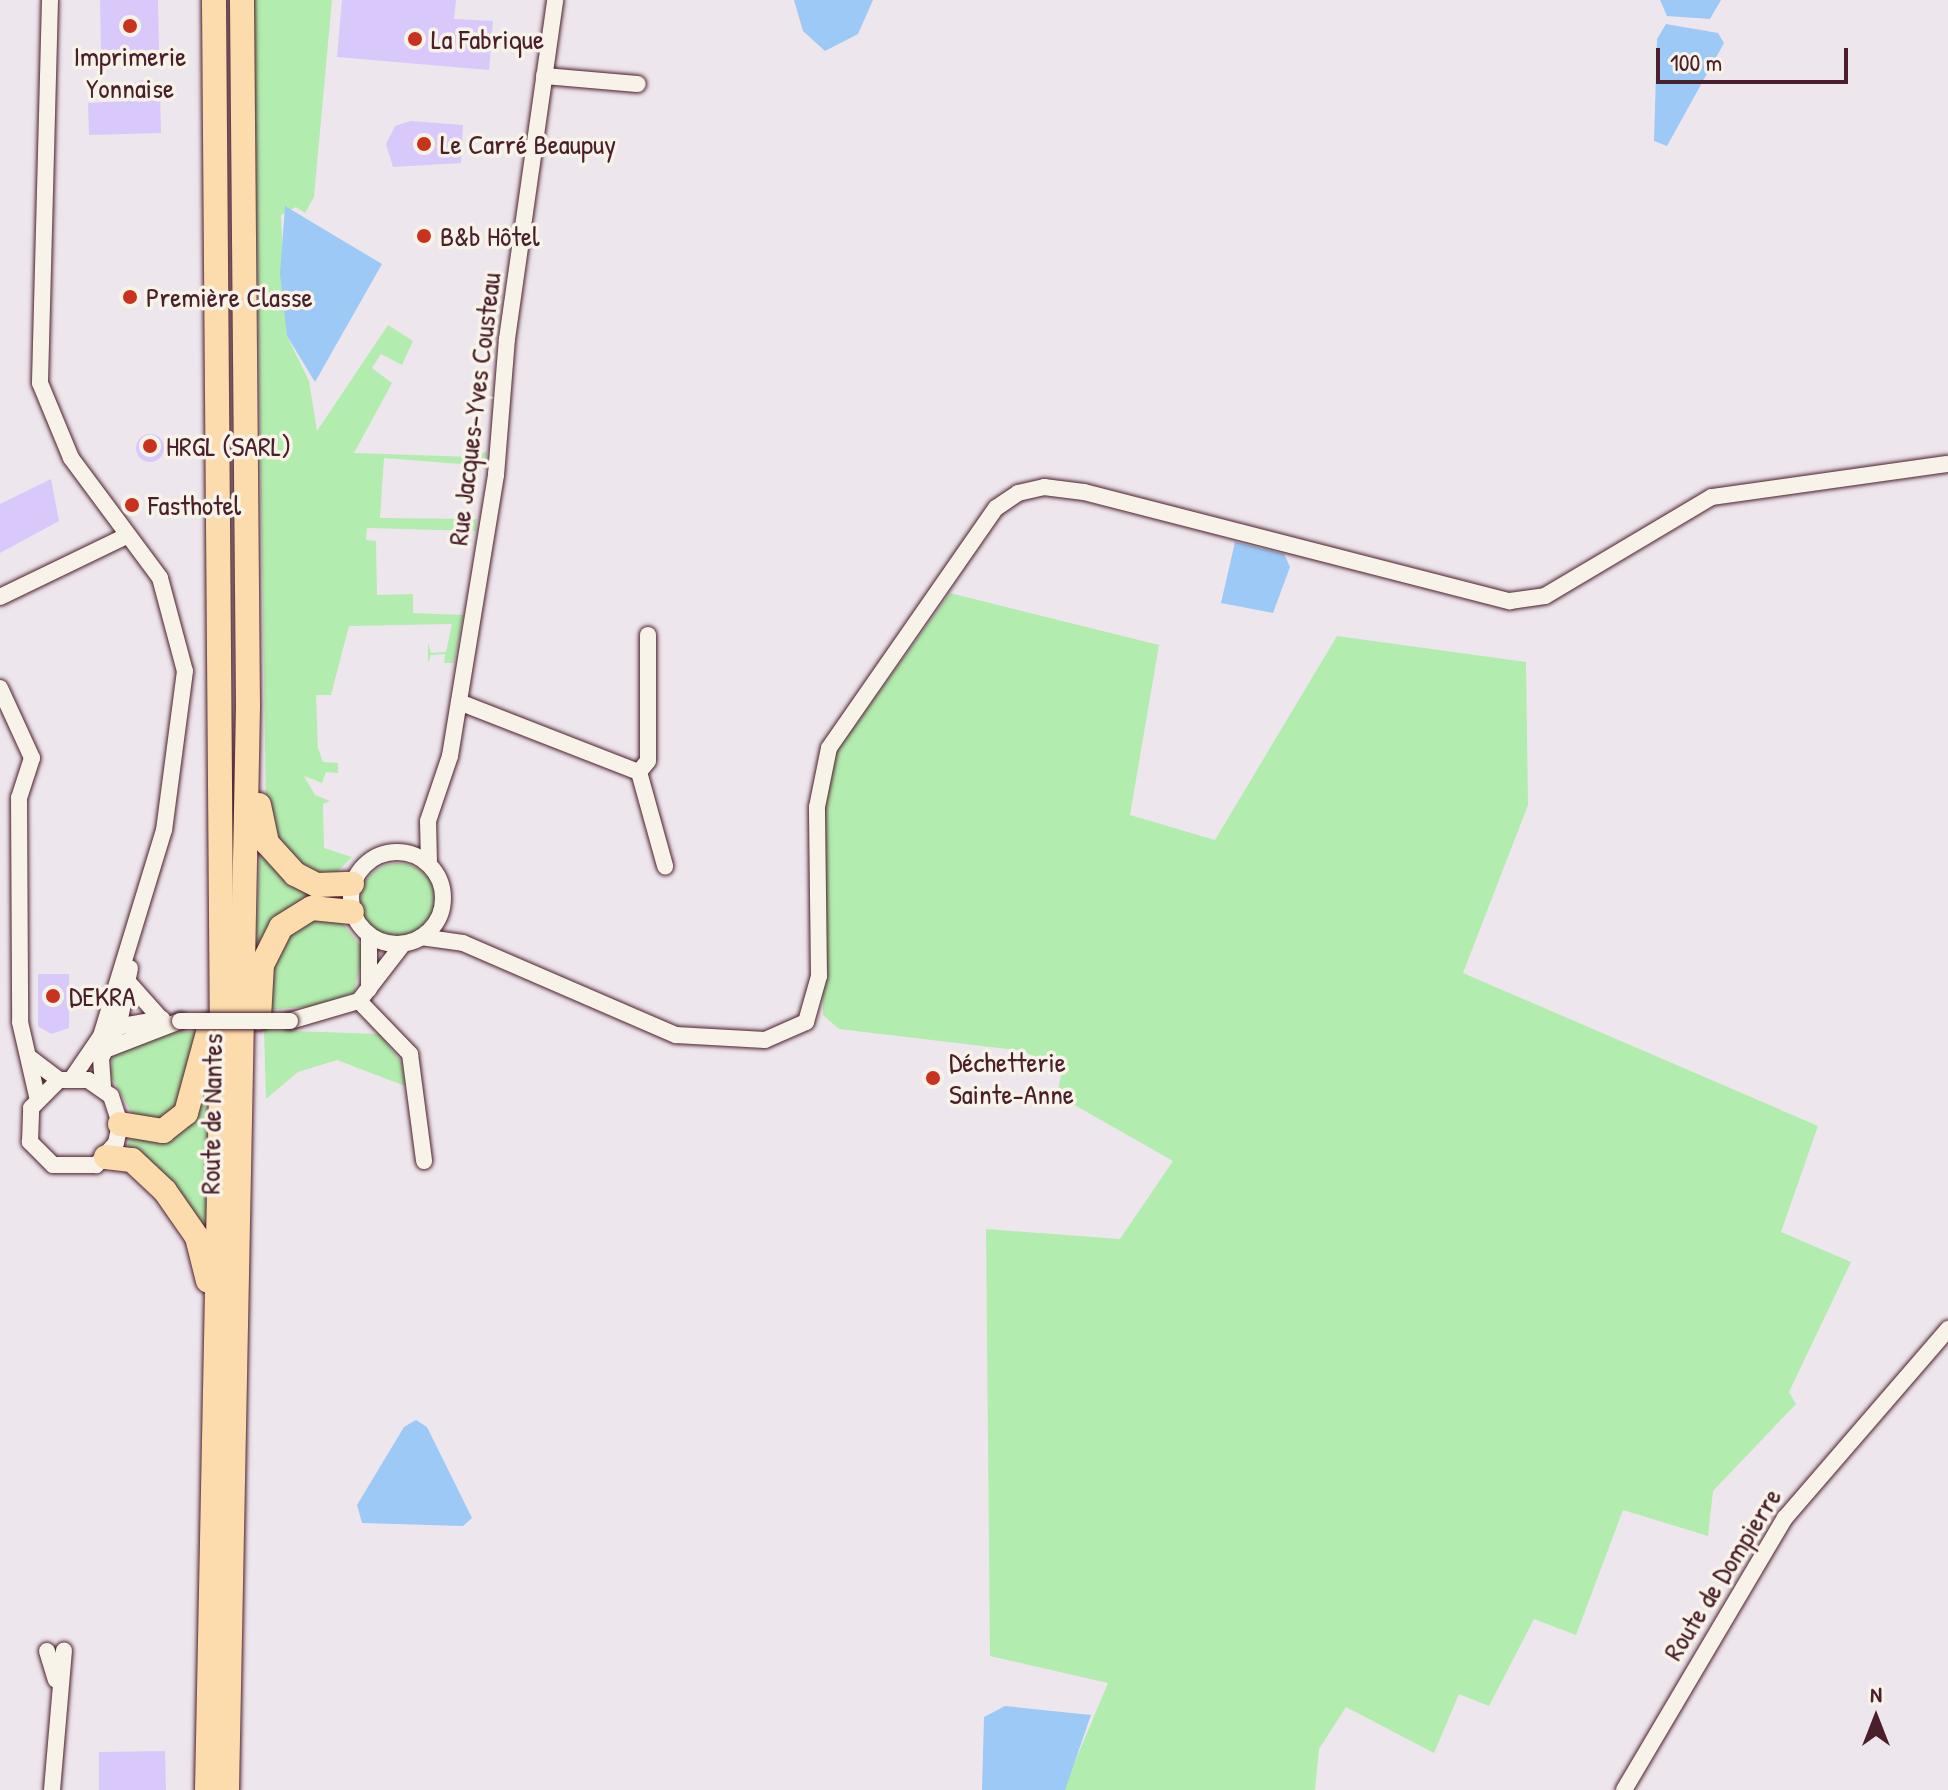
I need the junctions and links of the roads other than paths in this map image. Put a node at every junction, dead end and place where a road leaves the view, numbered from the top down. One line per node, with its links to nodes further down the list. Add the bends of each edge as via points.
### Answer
1 (50, 0): 8 (street, via 40,383 71,458)
2 (214, 0): 28 (highway, Route de Nantes)
3 (242, 0): 13 (highway, Route de Nantes)
4 (555, 0): 5 (street, Rue Jacques-Yves Cousteau)
5 (544, 76): 6 (street); 12 (street, Rue Jacques-Yves Cousteau, via 507,339 500,446)
6 (638, 84)
7 (1948, 464): 25 (street, via 1712,497 1545,596 1510,601 1084,492 1044,487 1018,493 996,508 829,748 817,807 819,976 806,1022 765,1040 676,1035)
8 (128, 535): 9 (street); 24 (street, via 172,603 185,671 164,830)
9 (0, 597)
10 (648, 635): 14 (street, via 648,761)
11 (0, 688): 34 (street, via 32,758 19,798 20,1022)
12 (459, 702): 14 (street); 15 (street, Rue Jacques-Yves Cousteau)
13 (248, 725): 19 (highway, via 260,747 261,831 276,858 317,885); 42 (highway, Route de Nantes)
14 (639, 772): 18 (street)
15 (428, 821): 16 (street, Rue Jacques-Yves Cousteau); 17 (street, Rue Jacques-Yves Cousteau)
16 (401, 851): 17 (street); 19 (street, via 370,859)
17 (429, 864): 21 (street, via 442,887)
18 (665, 866)
19 (352, 884): 20 (street)
20 (352, 912): 22 (street); 42 (highway, via 327,907 296,914 262,965 253,1256)
21 (441, 913): 23 (street); 25 (street)
22 (369, 936): 26 (street); 29 (street)
23 (421, 937): 25 (street); 26 (street)
24 (133, 942): 27 (street); 33 (street)
25 (463, 943)
26 (403, 944): 29 (street)
27 (129, 983): 30 (street); 32 (street)
28 (222, 986): 39 (highway, via 186,1113 163,1131); 44 (highway, Route de Nantes)
29 (364, 995): 31 (street, bridge, via 290,1021); 41 (street, via 410,1054)
30 (161, 1019): 31 (street); 32 (street)
31 (180, 1021): 35 (street, via 125,1037)
32 (119, 1024): 33 (street); 35 (street)
33 (101, 1036): 36 (street)
34 (30, 1058): 36 (street); 38 (street)
35 (101, 1058): 37 (street)
36 (66, 1079): 37 (street); 38 (street)
37 (103, 1087): 39 (street)
38 (37, 1096): 40 (street, via 28,1120 39,1155 67,1169)
39 (120, 1124): 40 (street)
40 (106, 1157): 44 (highway, via 132,1160 148,1172 197,1237 207,1264 207,1331)
41 (424, 1161)
42 (238, 1300): 48 (highway, Route de Nantes)
43 (1948, 1329): 49 (street, Route de Dompierre, via 1763,1549)
44 (216, 1365): 47 (highway, Route de Nantes)
45 (55, 1651): 46 (street)
46 (52, 1790)
47 (207, 1790)
48 (227, 1790)
49 (1624, 1790)

